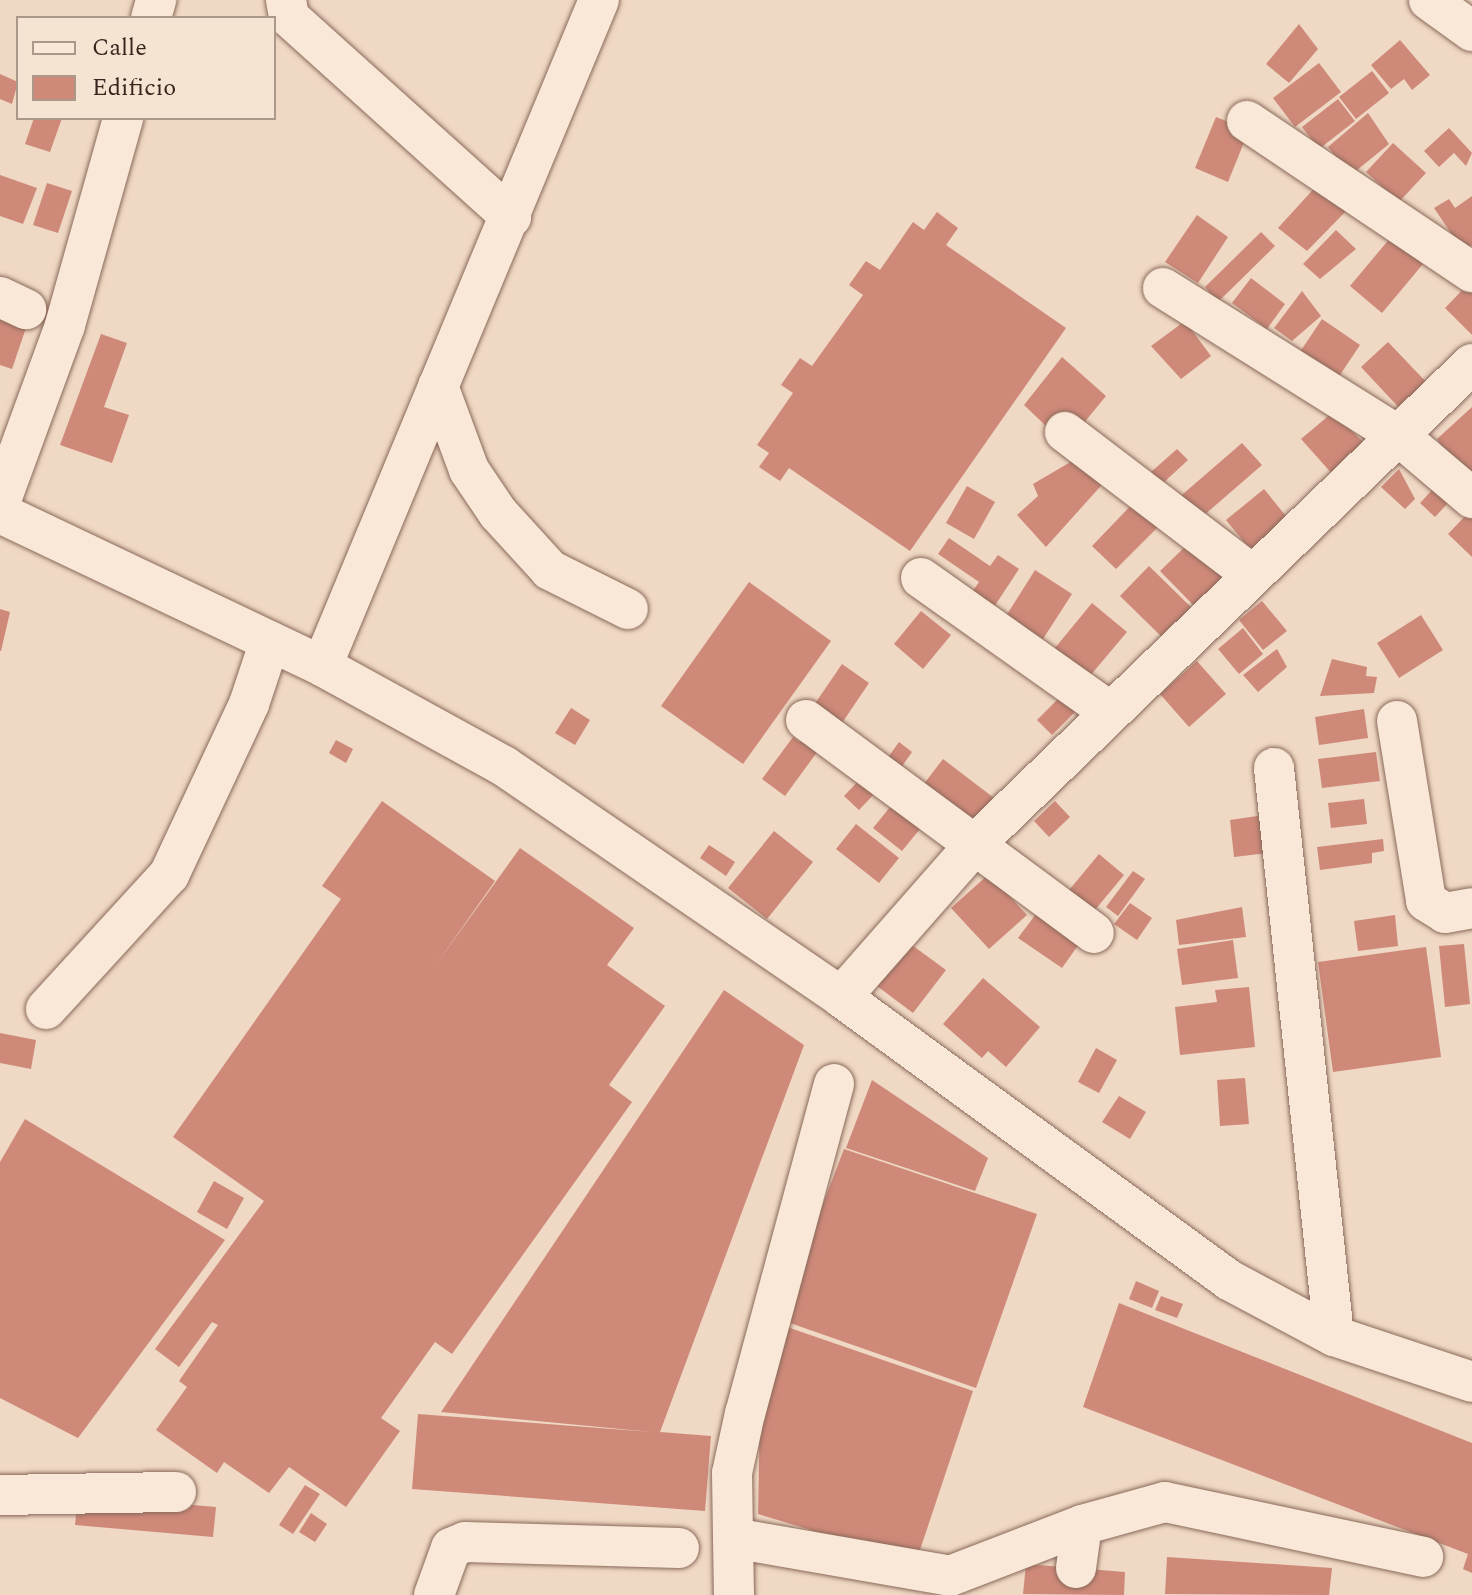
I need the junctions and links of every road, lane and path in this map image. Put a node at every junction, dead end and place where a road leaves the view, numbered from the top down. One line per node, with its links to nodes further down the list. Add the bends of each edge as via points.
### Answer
1 (286, 0): 7 (street, via 289,17)
2 (599, 0): 7 (street)
3 (1429, 0): 4 (street)
4 (1472, 31)
5 (122, 120): 15 (street, via 65,325)
6 (1247, 121): 8 (street)
7 (511, 217): 11 (street)
8 (1472, 272)
9 (1163, 288): 13 (street)
10 (1472, 364): 13 (street)
11 (438, 386): 19 (street, via 469,470 498,513 550,570); 21 (street)
12 (1065, 432): 17 (street)
13 (1399, 436): 14 (street); 17 (street)
14 (1472, 498)
15 (0, 503)
16 (0, 513): 20 (street)
17 (1253, 575): 22 (street)
18 (921, 578): 22 (street)
19 (628, 609)
20 (270, 641): 21 (street); 30 (street, via 249,704 169,875)
21 (322, 666): 29 (street, via 504,766)
22 (1109, 711): 26 (street)
23 (806, 720): 26 (street)
24 (1397, 721): 27 (street, via 1426,901 1445,913)
25 (1274, 768): 32 (street)
26 (977, 842): 28 (street); 29 (street)
27 (1472, 908)
28 (1094, 933)
29 (841, 997): 32 (street, via 1229,1280)
30 (46, 1009)
31 (834, 1084): 37 (street, via 745,1413 732,1473)
32 (1334, 1336): 33 (street)
33 (1472, 1382)
34 (176, 1492): 35 (street)
35 (0, 1495)
36 (1082, 1525): 37 (street, via 950,1576); 39 (street, via 1165,1502); 40 (street)
37 (733, 1538): 42 (street)
38 (679, 1548): 41 (street, via 465,1542 451,1548)
39 (1423, 1557)
40 (1076, 1568)
41 (434, 1595)
42 (734, 1595)

